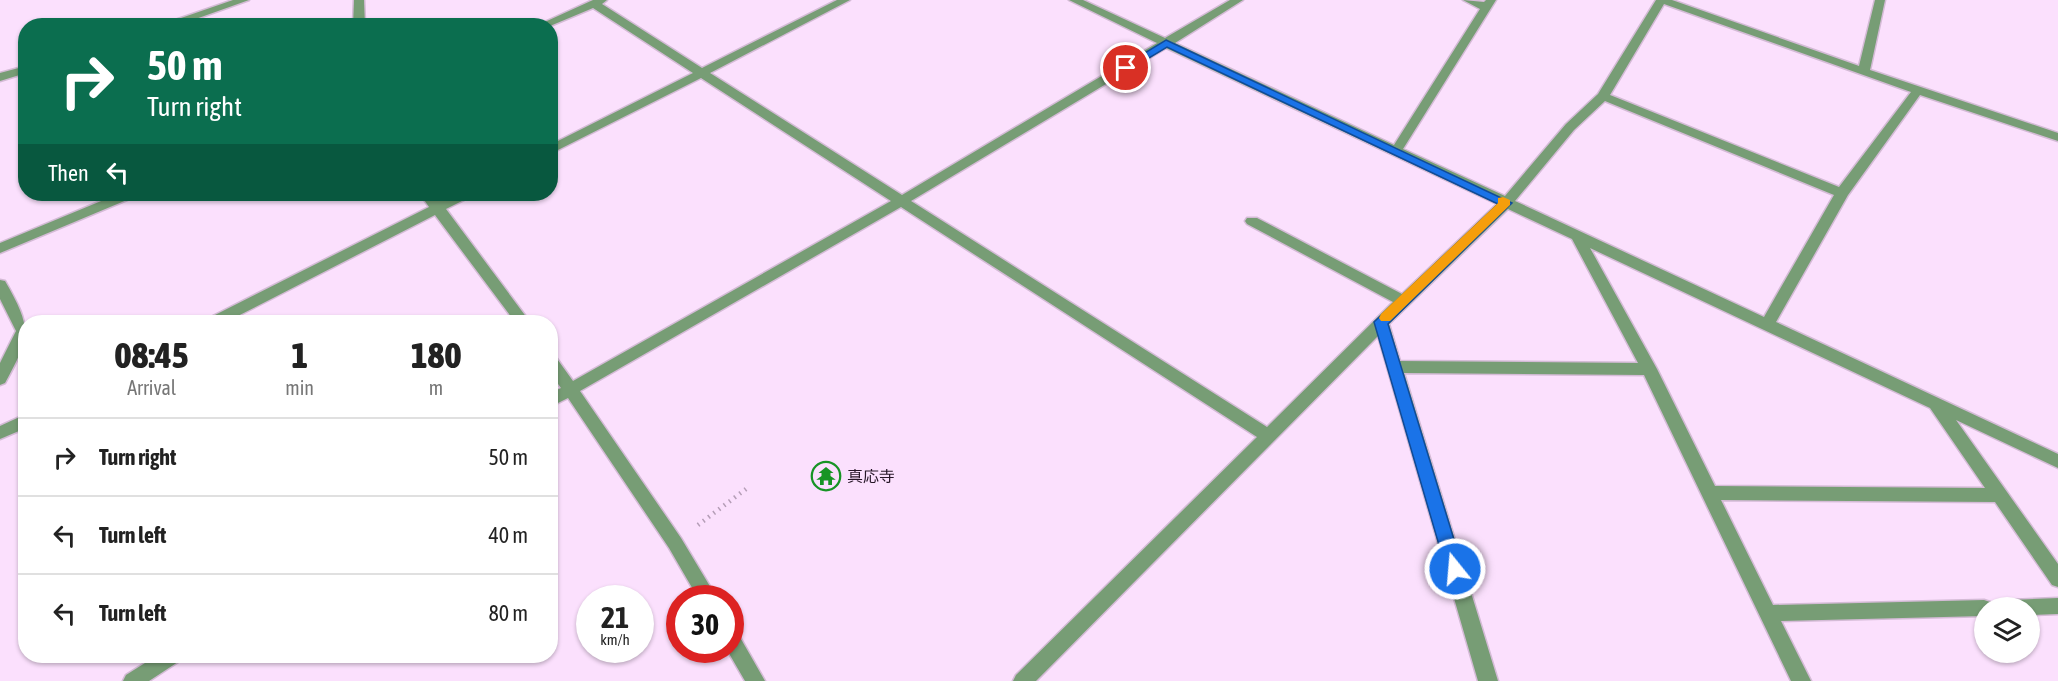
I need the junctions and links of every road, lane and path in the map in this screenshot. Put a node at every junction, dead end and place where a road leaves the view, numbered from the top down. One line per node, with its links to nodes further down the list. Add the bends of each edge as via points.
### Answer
1 (244, 0): 11 (street)
2 (359, 0): 12 (street)
3 (844, 0): 17 (street)
4 (1074, 0): 14 (street)
5 (1238, 0): 14 (street)
6 (1468, 0): 10 (street)
7 (1662, 0): 16 (street); 20 (street)
8 (1880, 0): 16 (street)
9 (598, 2): 13 (street); 17 (street)
10 (1488, 3): 23 (street)
11 (188, 18)
12 (359, 18)
13 (558, 19)
14 (1166, 43): 23 (street); 28 (street)
15 (18, 71): 18 (street)
16 (1864, 72): 19 (street)
17 (702, 74): 22 (street); 28 (street)
18 (0, 77)
19 (1918, 90): 21 (street); 24 (street)
20 (1603, 96): 24 (street); 29 (street, via 1570,127)
21 (2058, 137)
22 (558, 146)
23 (1396, 151): 29 (street)
24 (1842, 193): 40 (street)
25 (112, 201): 33 (street)
26 (432, 201): 30 (street)
27 (450, 201): 30 (street)
28 (902, 201): 46 (street); 51 (street)
29 (1506, 203): 32 (street); 35 (street)
30 (437, 207): 36 (street); 37 (street)
31 (1252, 221): 35 (street)
32 (1577, 236): 40 (street); 43 (street)
33 (0, 248)
34 (0, 285): 38 (street)
35 (1403, 301): 39 (street)
36 (228, 315)
37 (518, 315)
38 (18, 321)
39 (1381, 322): 42 (street); 51 (street)
40 (1767, 325): 48 (street)
41 (18, 341): 45 (street)
42 (1394, 367): 43 (street); 68 (street)
43 (1648, 369): 54 (street)
44 (558, 370): 46 (street)
45 (0, 379)
46 (571, 387): 47 (street); 56 (street)
47 (558, 395)
48 (1935, 404): 52 (street); 55 (street)
49 (18, 424): 50 (street)
50 (0, 433)
51 (1268, 436): 67 (street)
52 (2058, 461)
53 (750, 486): 56 (path)
54 (1709, 493): 55 (street); 62 (street)
55 (1999, 495): 57 (street)
56 (675, 543): 58 (street)
57 (2058, 579)
58 (700, 585)
59 (2058, 606): 60 (street)
60 (2040, 607)
61 (1974, 608): 62 (street)
62 (1767, 613): 69 (street)
63 (744, 662): 66 (street)
64 (160, 663): 65 (street)
65 (133, 681)
66 (755, 681)
67 (1023, 681)
68 (1488, 681)
69 (1801, 681)

